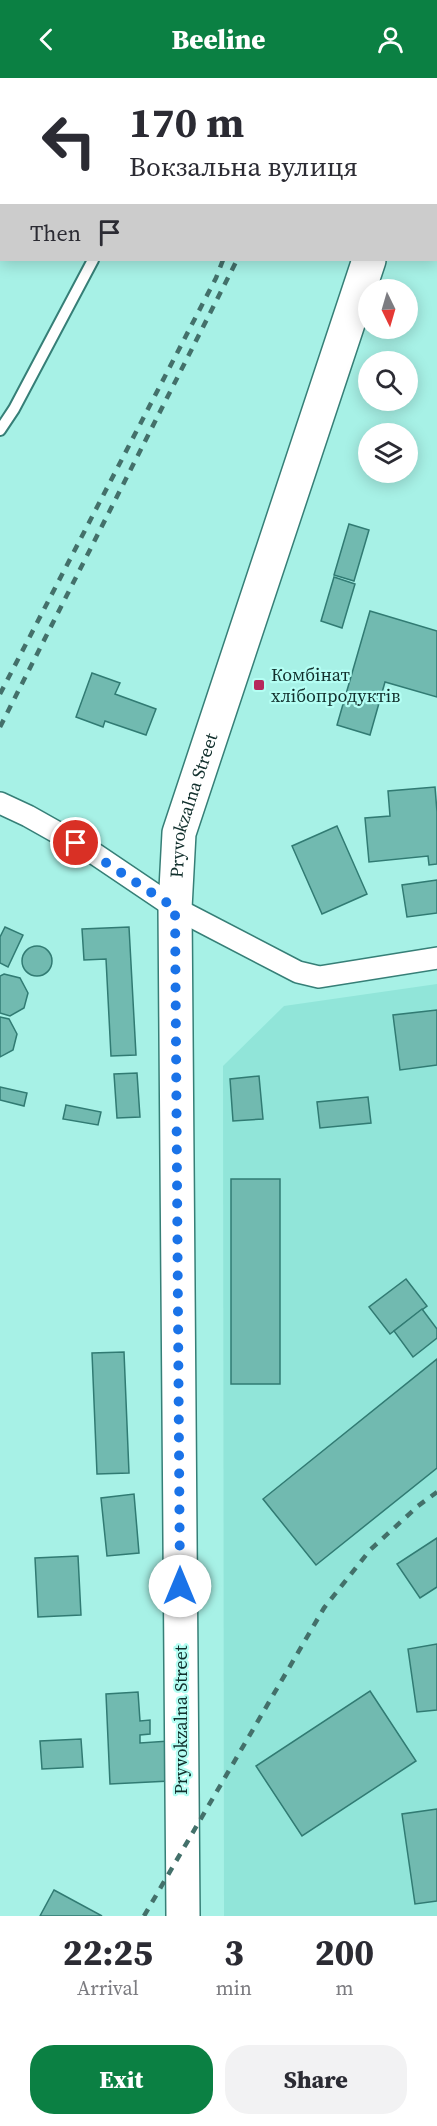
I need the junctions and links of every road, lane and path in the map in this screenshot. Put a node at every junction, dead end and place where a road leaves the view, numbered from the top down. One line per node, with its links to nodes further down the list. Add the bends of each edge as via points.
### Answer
1 (92, 261): 3 (lane)
2 (369, 261): 5 (main road, Pryvokzalna Street, via 179,833)
3 (0, 430)
4 (0, 803): 5 (street, via 92,852)
5 (175, 908): 6 (street, via 298,972 318,976); 7 (main road, Pryvokzalna Street)
6 (437, 958)
7 (183, 1916)

